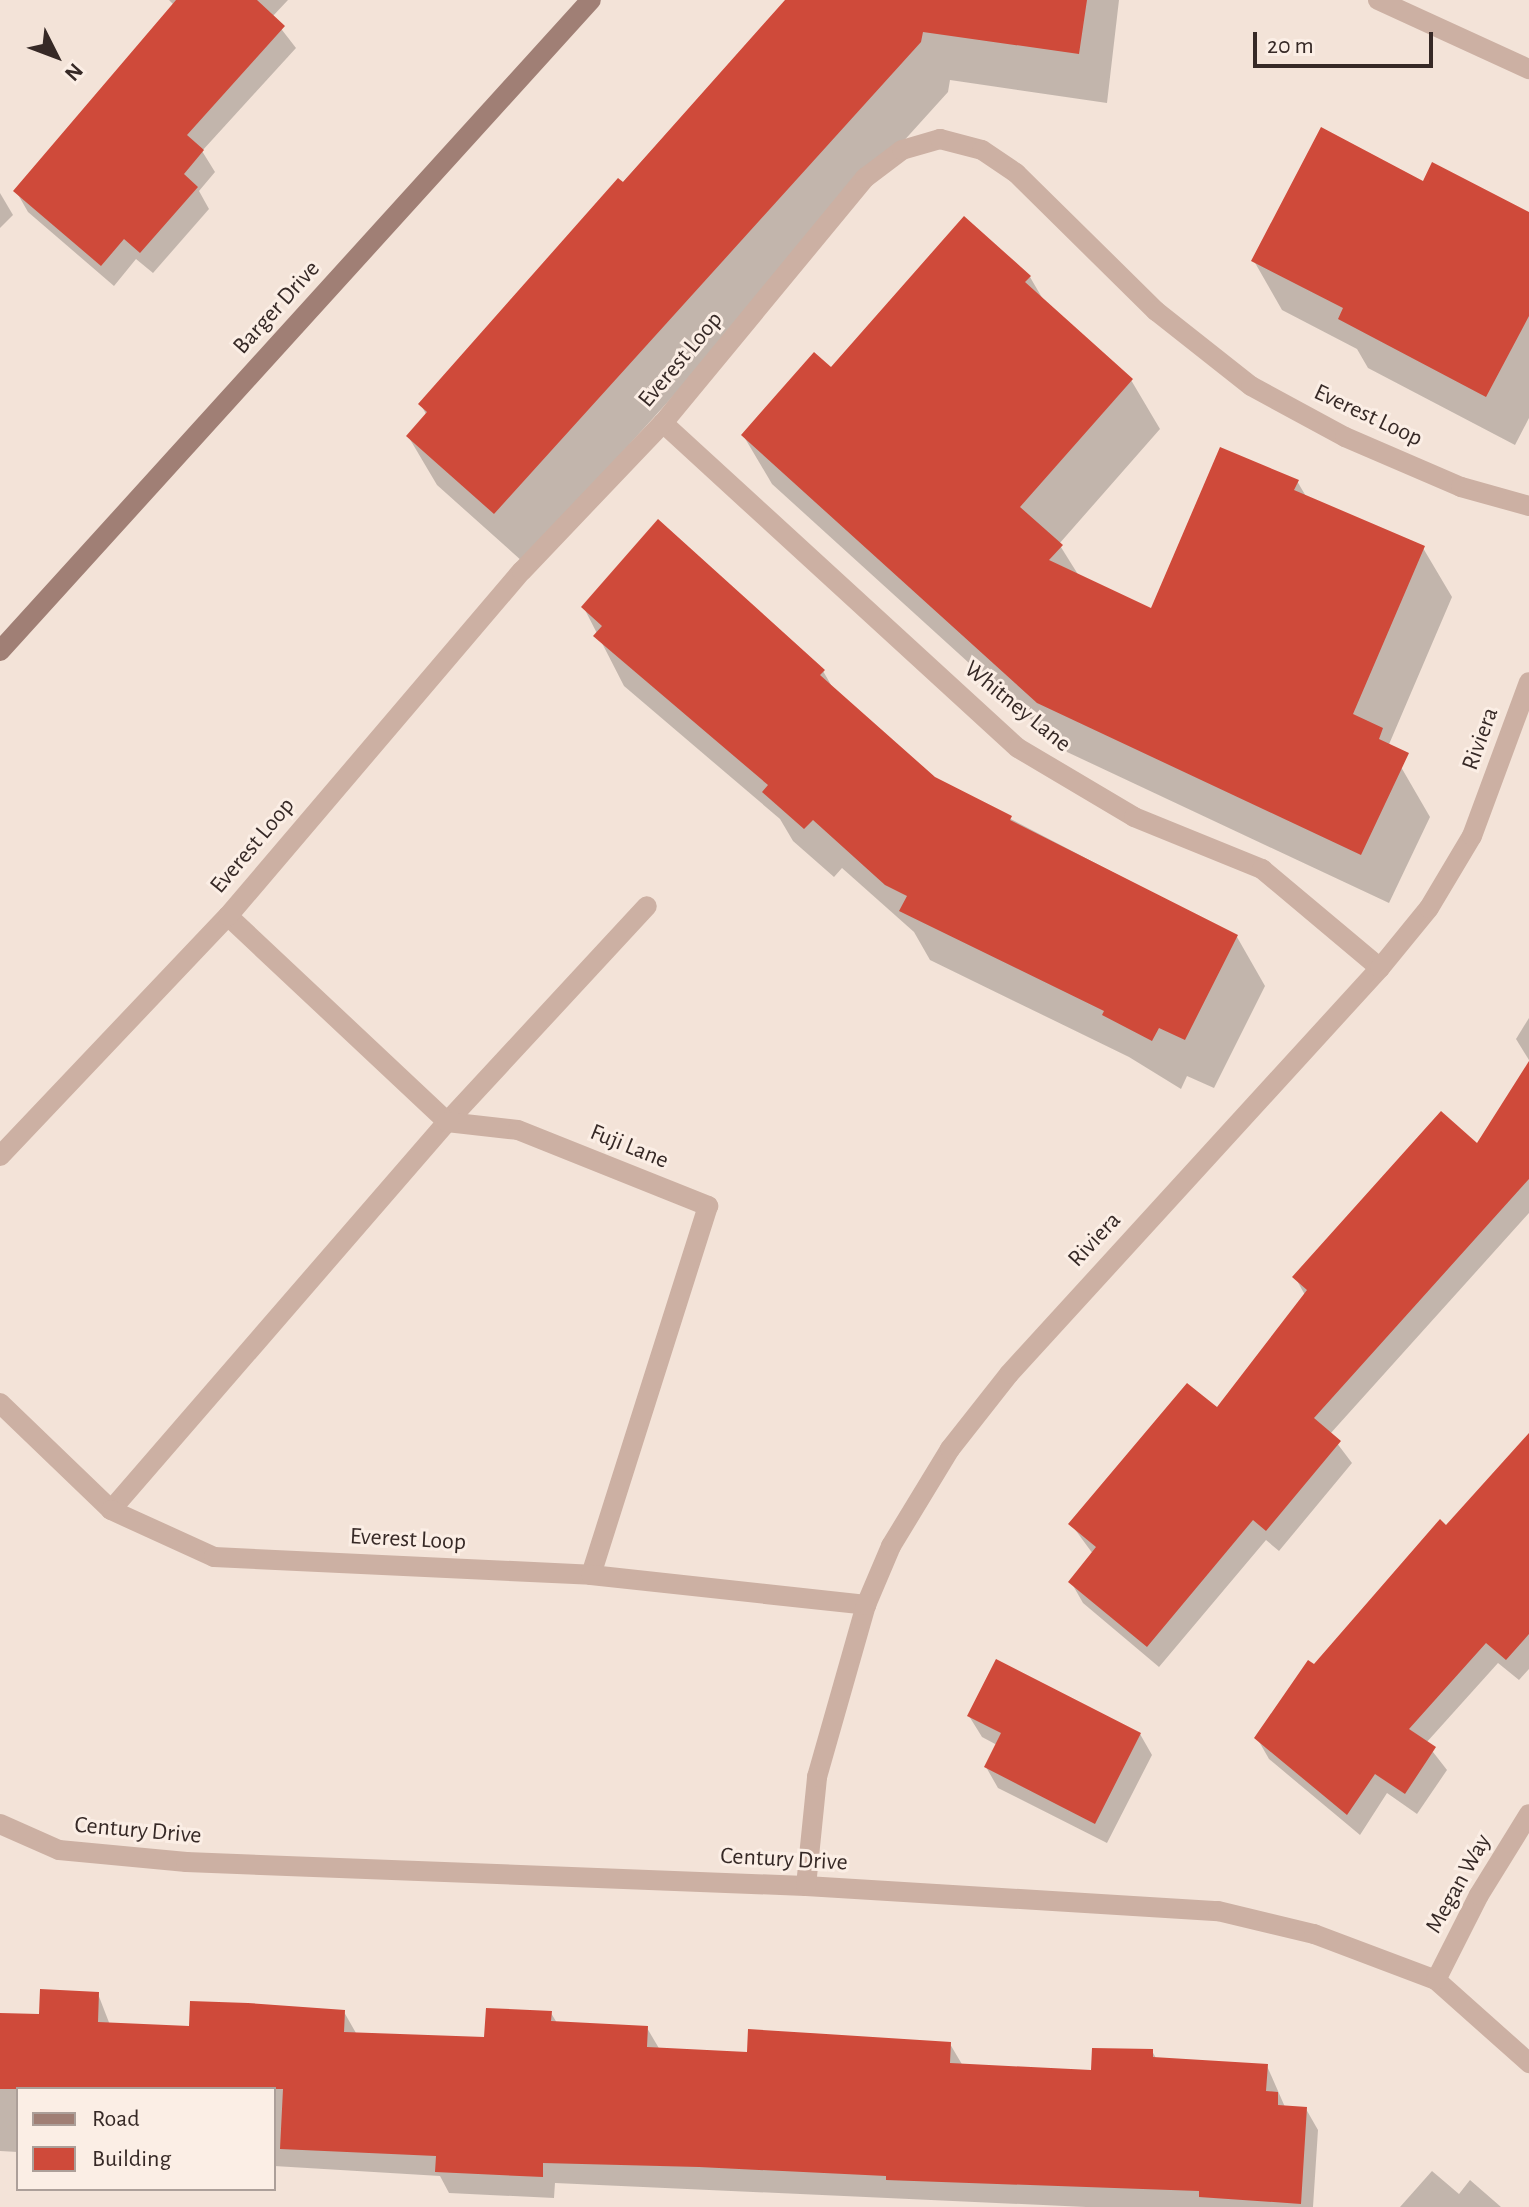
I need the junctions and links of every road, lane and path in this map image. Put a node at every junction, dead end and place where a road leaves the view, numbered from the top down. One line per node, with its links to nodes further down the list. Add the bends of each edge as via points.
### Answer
1 (591, 0): 6 (main road, Barger Drive)
2 (1378, 0): 3 (street)
3 (1529, 69)
4 (663, 423): 5 (street, Everest Loop, via 865,178 902,150 940,139 982,150 1016,173 1156,311 1251,386 1403,462 1461,487); 9 (street, Everest Loop, via 522,571); 10 (street, Whitney Lane, via 1018,748 1134,817 1262,869)
5 (1529, 506)
6 (0, 651)
7 (1529, 682): 10 (street, Riviera, via 1472,836 1429,908)
8 (647, 906): 11 (street)
9 (228, 916): 11 (street); 12 (street, Everest Loop)
10 (1380, 968): 16 (street, Riviera, via 1009,1374 950,1449 891,1546)
11 (447, 1122): 14 (street); 15 (street, Fuji Lane, via 518,1130 708,1206)
12 (0, 1156)
13 (0, 1403): 14 (street, Everest Loop)
14 (111, 1510): 15 (street, Everest Loop, via 214,1557)
15 (591, 1575): 16 (street, Everest Loop)
16 (866, 1605): 19 (street, Riviera, via 817,1777)
17 (1529, 1814): 20 (street, Megan Way, via 1479,1895)
18 (0, 1824): 19 (street, Century Drive, via 59,1850 186,1862)
19 (806, 1886): 20 (street, Century Drive, via 1218,1911 1314,1934)
20 (1436, 1980): 21 (street, Century Drive)
21 (1529, 2063)

